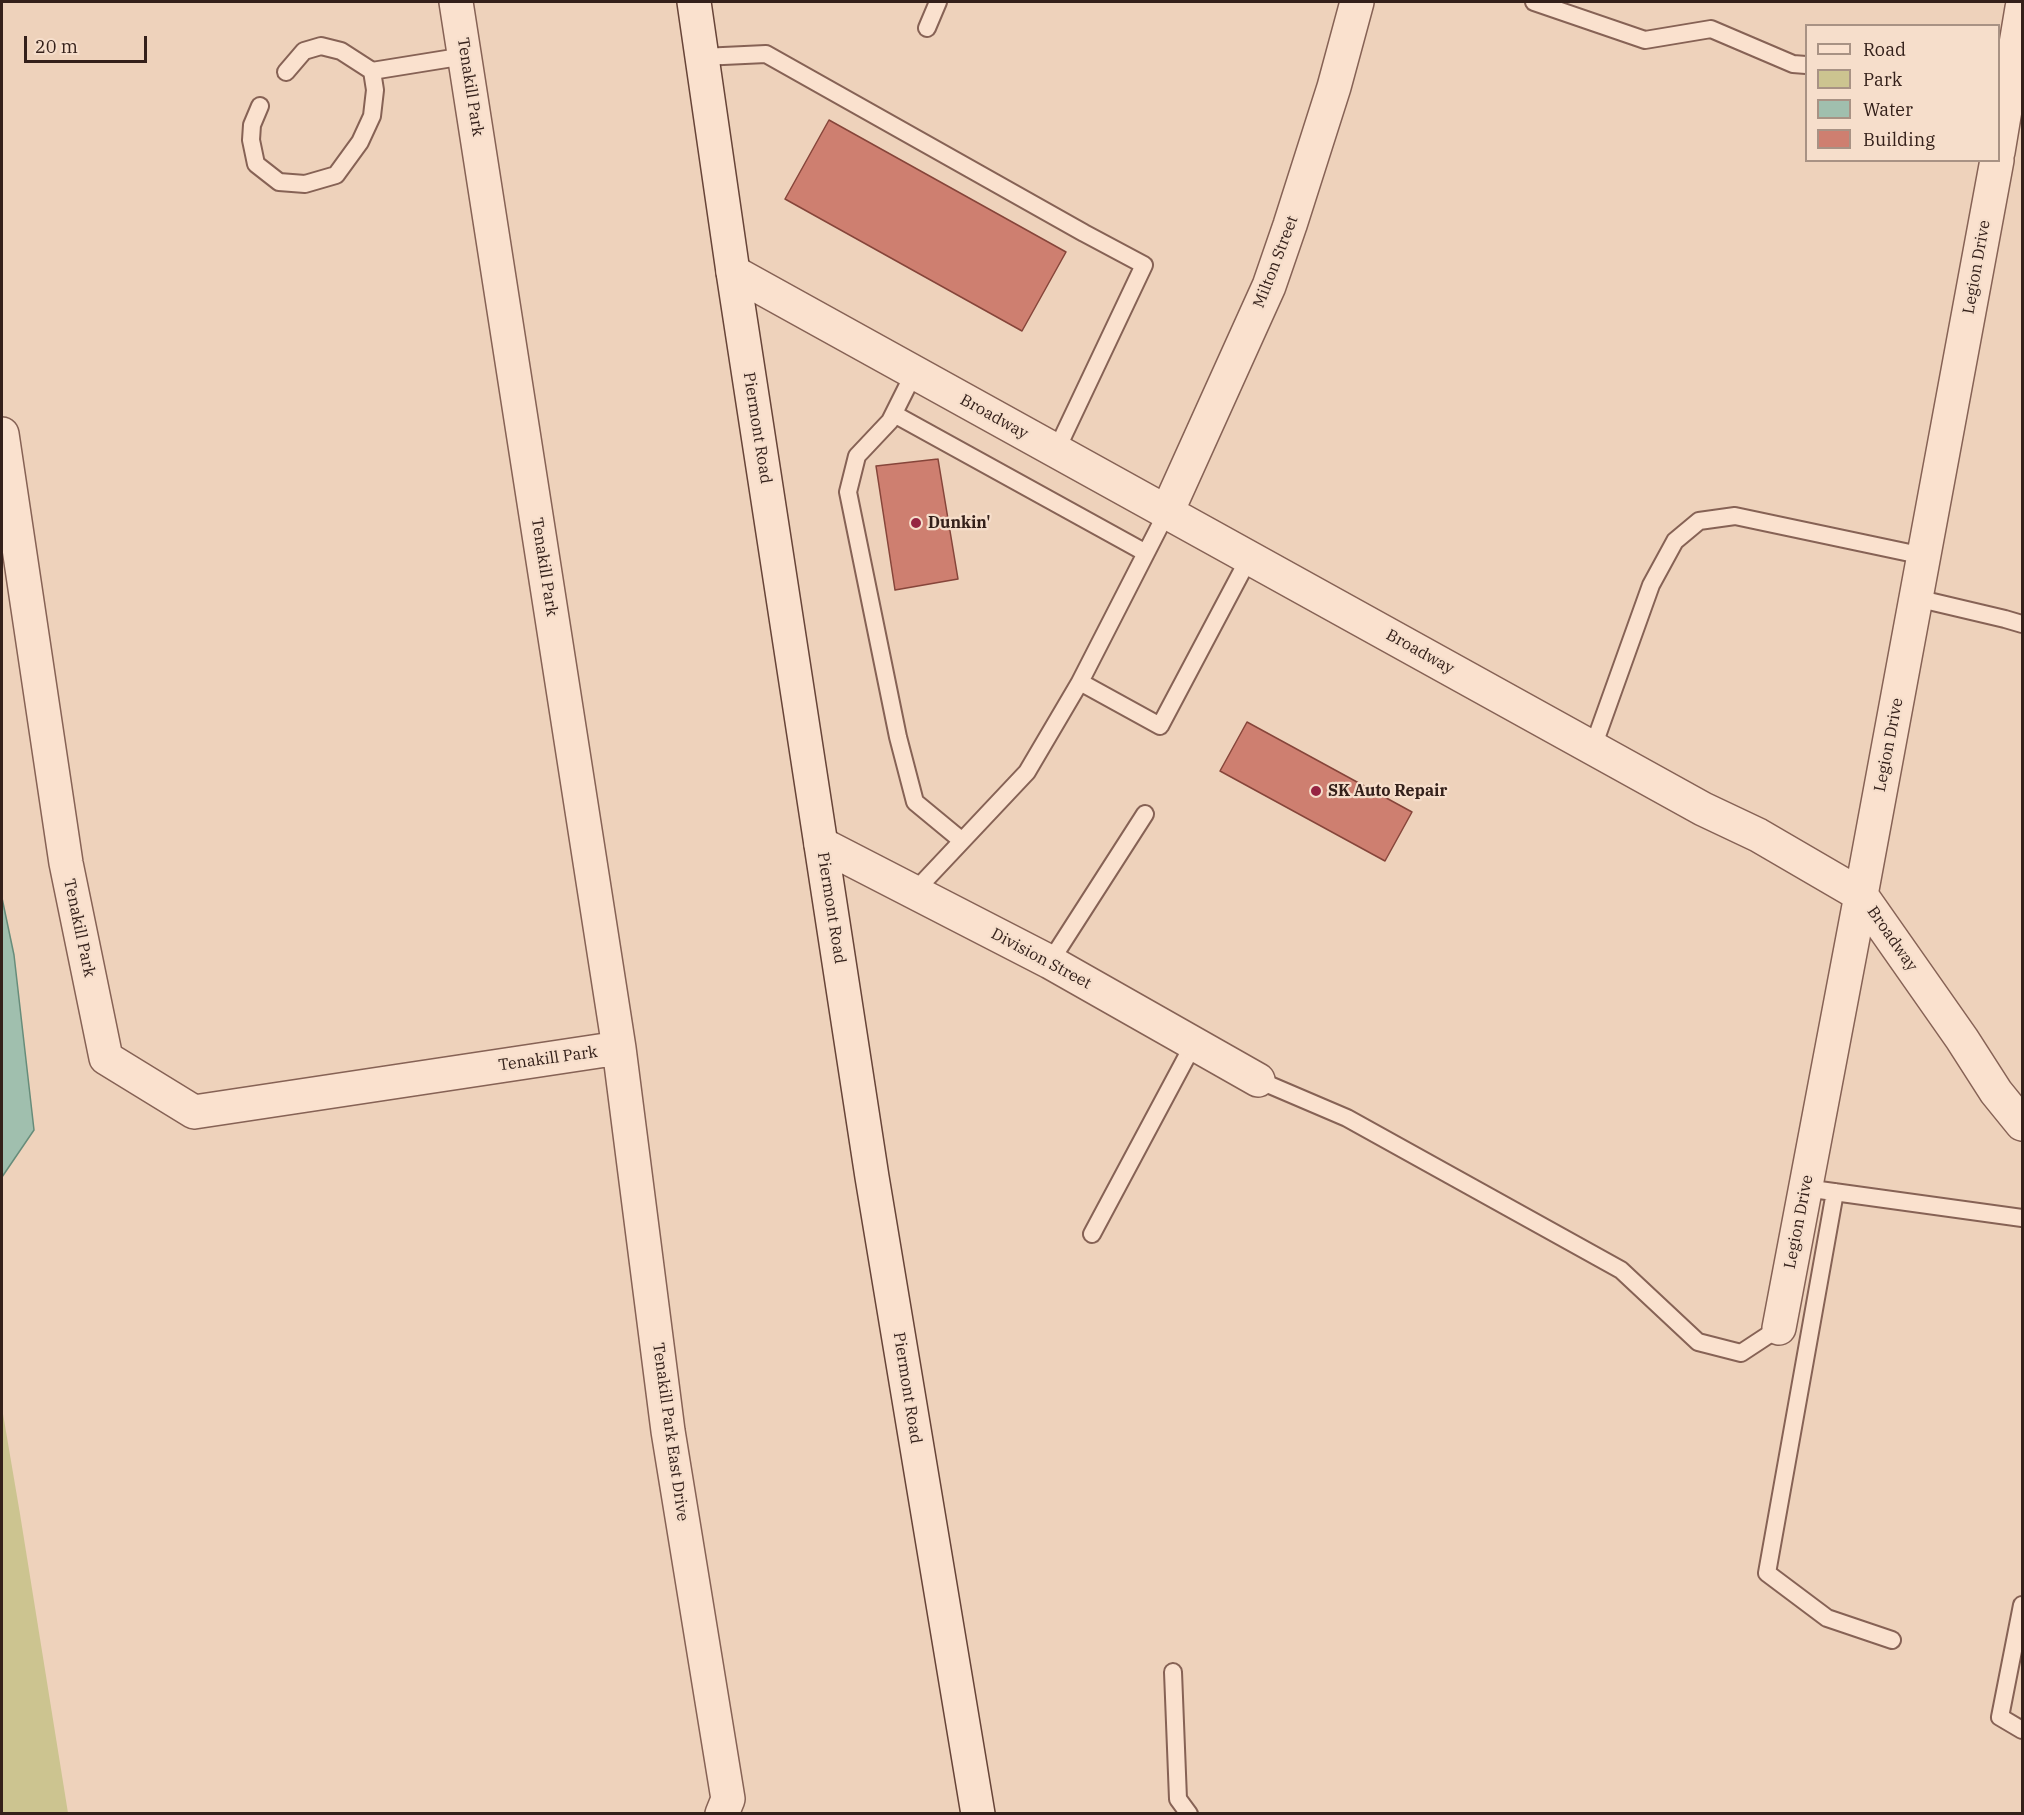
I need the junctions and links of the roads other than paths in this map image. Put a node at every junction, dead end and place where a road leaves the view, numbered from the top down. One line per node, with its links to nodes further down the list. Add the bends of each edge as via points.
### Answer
1 (456, 2): 8 (street, Tenakill Park)
2 (694, 2): 9 (street, Piermont Road)
3 (938, 2): 7 (lane)
4 (1357, 2): 21 (street, Milton Street, via 1328,109 1269,286)
5 (1534, 2): 10 (lane, via 1646,40 1711,29 1793,64)
6 (2022, 8): 13 (street, Legion Drive)
7 (927, 28)
8 (465, 56): 11 (lane); 36 (street, Tenakill Park)
9 (702, 57): 16 (street, Piermont Road); 20 (lane, via 766,54 1144,265)
10 (1805, 65)
11 (372, 71): 12 (lane, via 341,51 321,46 304,51); 14 (lane, via 372,116 360,142 336,175 305,184 279,182 256,164 252,125)
12 (286, 72)
13 (2005, 74): 15 (street, Legion Drive)
14 (260, 106)
15 (2005, 146): 23 (street, Legion Drive)
16 (733, 272): 17 (street, Broadway); 31 (street, Piermont Road)
17 (914, 372): 18 (lane); 20 (street, Broadway)
18 (894, 414): 22 (lane); 30 (lane, via 857,456 848,492 915,802)
19 (2, 434): 36 (street, Tenakill Park, via 66,863 106,1058 194,1112)
20 (1056, 451): 21 (street, Broadway)
21 (1167, 512): 22 (lane); 24 (street, Broadway)
22 (1146, 553): 27 (lane)
23 (1924, 556): 25 (street, Legion Drive); 28 (lane, via 1735,516 1699,521 1675,541 1651,585)
24 (1249, 558): 27 (lane, via 1160,726); 28 (street, Broadway)
25 (1916, 598): 26 (lane); 33 (street, Legion Drive)
26 (2022, 624)
27 (1080, 682): 30 (lane, via 1027,772)
28 (1593, 747): 33 (street, Broadway)
29 (1145, 814): 34 (lane)
30 (962, 840): 32 (lane)
31 (821, 844): 32 (street, Division Street); 48 (street, Piermont Road)
32 (914, 892): 34 (street, Division Street)
33 (1861, 895): 38 (street, Broadway); 39 (street, Legion Drive)
34 (1050, 962): 35 (street, Division Street)
35 (1193, 1045): 37 (street, Division Street); 41 (lane)
36 (619, 1048): 47 (street, Tenakill Park East Drive, via 668,1431 728,1799)
37 (1258, 1080): 42 (lane, via 1347,1118 1621,1270 1698,1342 1741,1353)
38 (2022, 1124)
39 (1820, 1190): 40 (lane); 42 (street, Legion Drive); 44 (lane, via 1767,1573 1827,1618)
40 (2022, 1218)
41 (1092, 1234)
42 (1779, 1328)
43 (2022, 1605): 46 (lane, via 2000,1717)
44 (1892, 1640)
45 (1173, 1672): 49 (lane, via 1178,1799)
46 (2022, 1730)
47 (722, 1814)
48 (978, 1814)
49 (1189, 1814)

